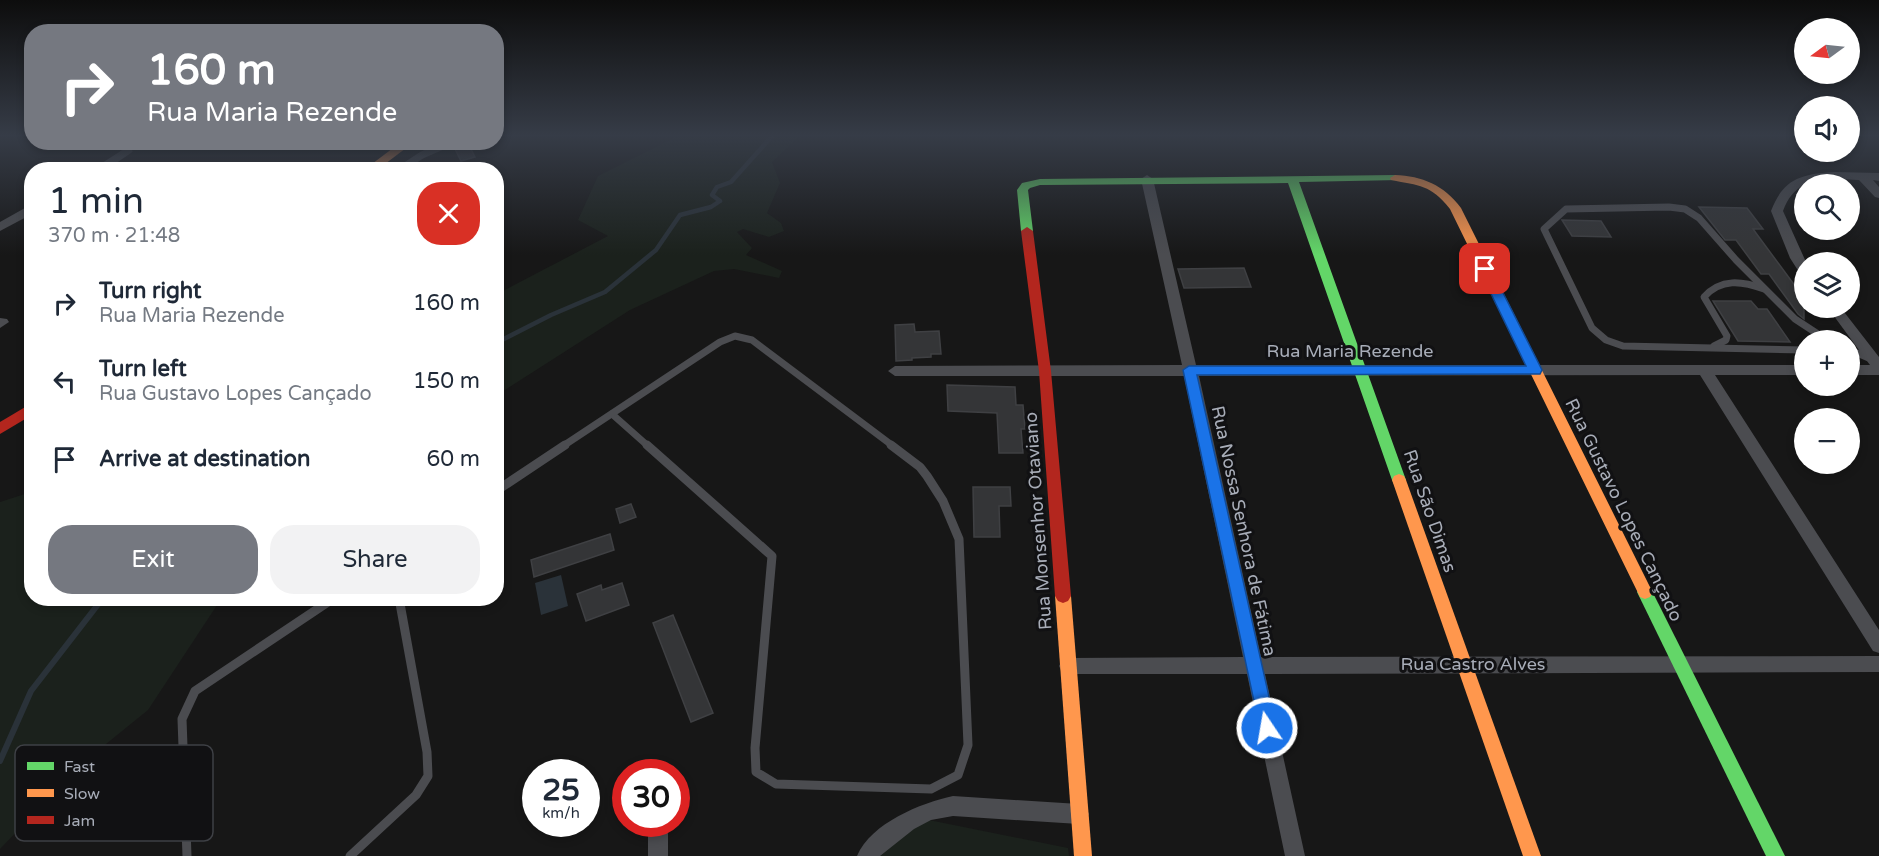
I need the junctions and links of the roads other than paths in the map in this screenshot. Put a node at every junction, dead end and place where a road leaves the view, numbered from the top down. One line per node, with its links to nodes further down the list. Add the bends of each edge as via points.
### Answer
1 (1863, 177): 2 (street); 5 (street); 8 (street, via 1809,177 1781,197 1777,211)
2 (1879, 177)
3 (1147, 179): 4 (street); 18 (street, Rua Monsenhor Otaviano, via 1026,185 1022,194); 19 (street, Rua Nossa Senhora de Fátima)
4 (1292, 179): 20 (street, Rua São Dimas); 21 (street, Rua Gustavo Lopes Cançado, via 1403,178 1433,184 1455,208)
5 (1879, 194)
6 (24, 213): 7 (street)
7 (0, 227)
8 (1794, 253)
9 (1766, 290): 11 (lane); 12 (lane, via 1739,282 1724,282 1710,288 1704,297 1727,336 1720,344); 12 (lane, via 1707,225 1685,209 1566,209 1544,229 1592,328 1607,342 1623,346)
10 (1842, 318): 15 (street)
11 (1812, 330)
12 (1707, 348): 13 (lane)
13 (1794, 350)
14 (1860, 356): 15 (lane)
15 (1878, 366): 16 (street)
16 (1860, 369)
17 (895, 370): 18 (street, Rua Maria Rezende)
18 (1045, 370): 19 (street, Rua Maria Rezende); 35 (street, Rua Monsenhor Otaviano)
19 (1189, 370): 20 (street, Rua Maria Rezende); 31 (street, Rua Nossa Senhora de Fátima)
20 (1361, 370): 21 (street, Rua Maria Rezende); 32 (street, Rua São Dimas)
21 (1535, 370): 22 (street, Rua Maria Rezende); 33 (street, Rua Gustavo Lopes Cançado)
22 (1704, 370): 23 (street, Rua Maria Rezende); 30 (street)
23 (1794, 370)
24 (24, 413): 26 (street)
25 (612, 414): 25 (lane, via 735,336 752,340 920,467 947,504 959,539 968,745 957,775 931,789 776,784 756,772 772,556); 27 (lane)
26 (0, 429)
27 (504, 486)
28 (322, 606): 36 (lane, via 195,691 182,719)
29 (400, 606): 41 (lane, via 428,776 416,795)
30 (1879, 645)
31 (1253, 664): 32 (street, Rua Castro Alves); 35 (street, Rua Castro Alves); 45 (street, Rua Nossa Senhora de Fátima)
32 (1465, 664): 33 (street, Rua Castro Alves); 46 (street, Rua São Dimas)
33 (1681, 664): 34 (street, Rua Castro Alves); 47 (street, Rua Gustavo Lopes Cançado)
34 (1879, 664)
35 (1068, 666): 37 (street, Rua Monsenhor Otaviano)
36 (183, 745)
37 (1079, 814): 43 (street, via 953,806 929,811 906,822); 44 (street, Rua Monsenhor Otaviano)
38 (658, 837): 42 (street)
39 (186, 841): 40 (lane)
40 (187, 856)
41 (350, 856)
42 (658, 856)
43 (867, 856)
44 (1083, 856)
45 (1295, 856)
46 (1532, 856)
47 (1776, 856)

